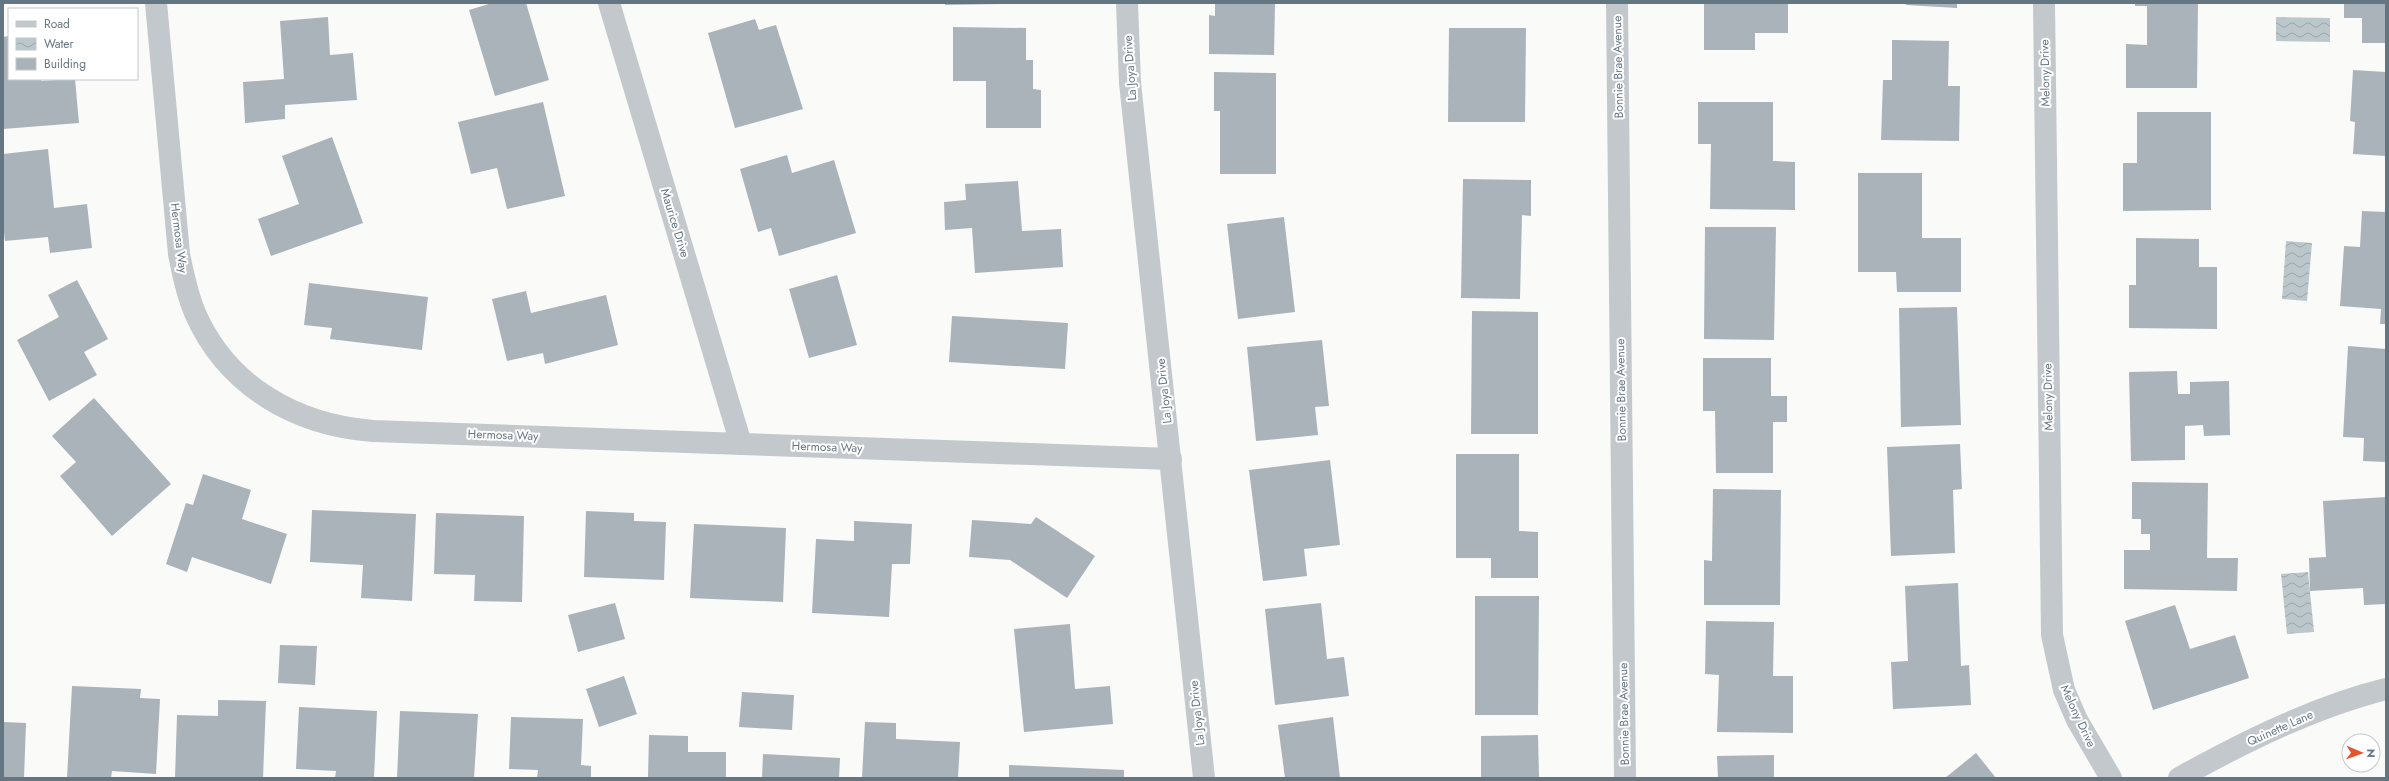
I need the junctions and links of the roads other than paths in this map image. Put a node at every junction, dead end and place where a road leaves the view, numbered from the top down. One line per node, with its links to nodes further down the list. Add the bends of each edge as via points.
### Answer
1 (156, 3): 6 (street, Hermosa Way, via 179,254 185,284 195,313 209,339 246,383 269,400 294,413 321,424 349,429)
2 (609, 3): 6 (street, Maurice Drive)
3 (1126, 3): 7 (street, La Joya Drive, via 1130,83)
4 (1617, 3): 10 (street, Bonnie Brae Avenue)
5 (2044, 3): 11 (street, Melony Drive, via 2052,635 2064,690 2077,720)
6 (741, 444): 7 (street, Hermosa Way)
7 (1171, 459): 9 (street, La Joya Drive)
8 (2386, 689): 12 (street, Quinette Lane, via 2348,699 2234,749)
9 (1204, 778)
10 (1625, 778)
11 (2111, 778)
12 (2179, 778)

